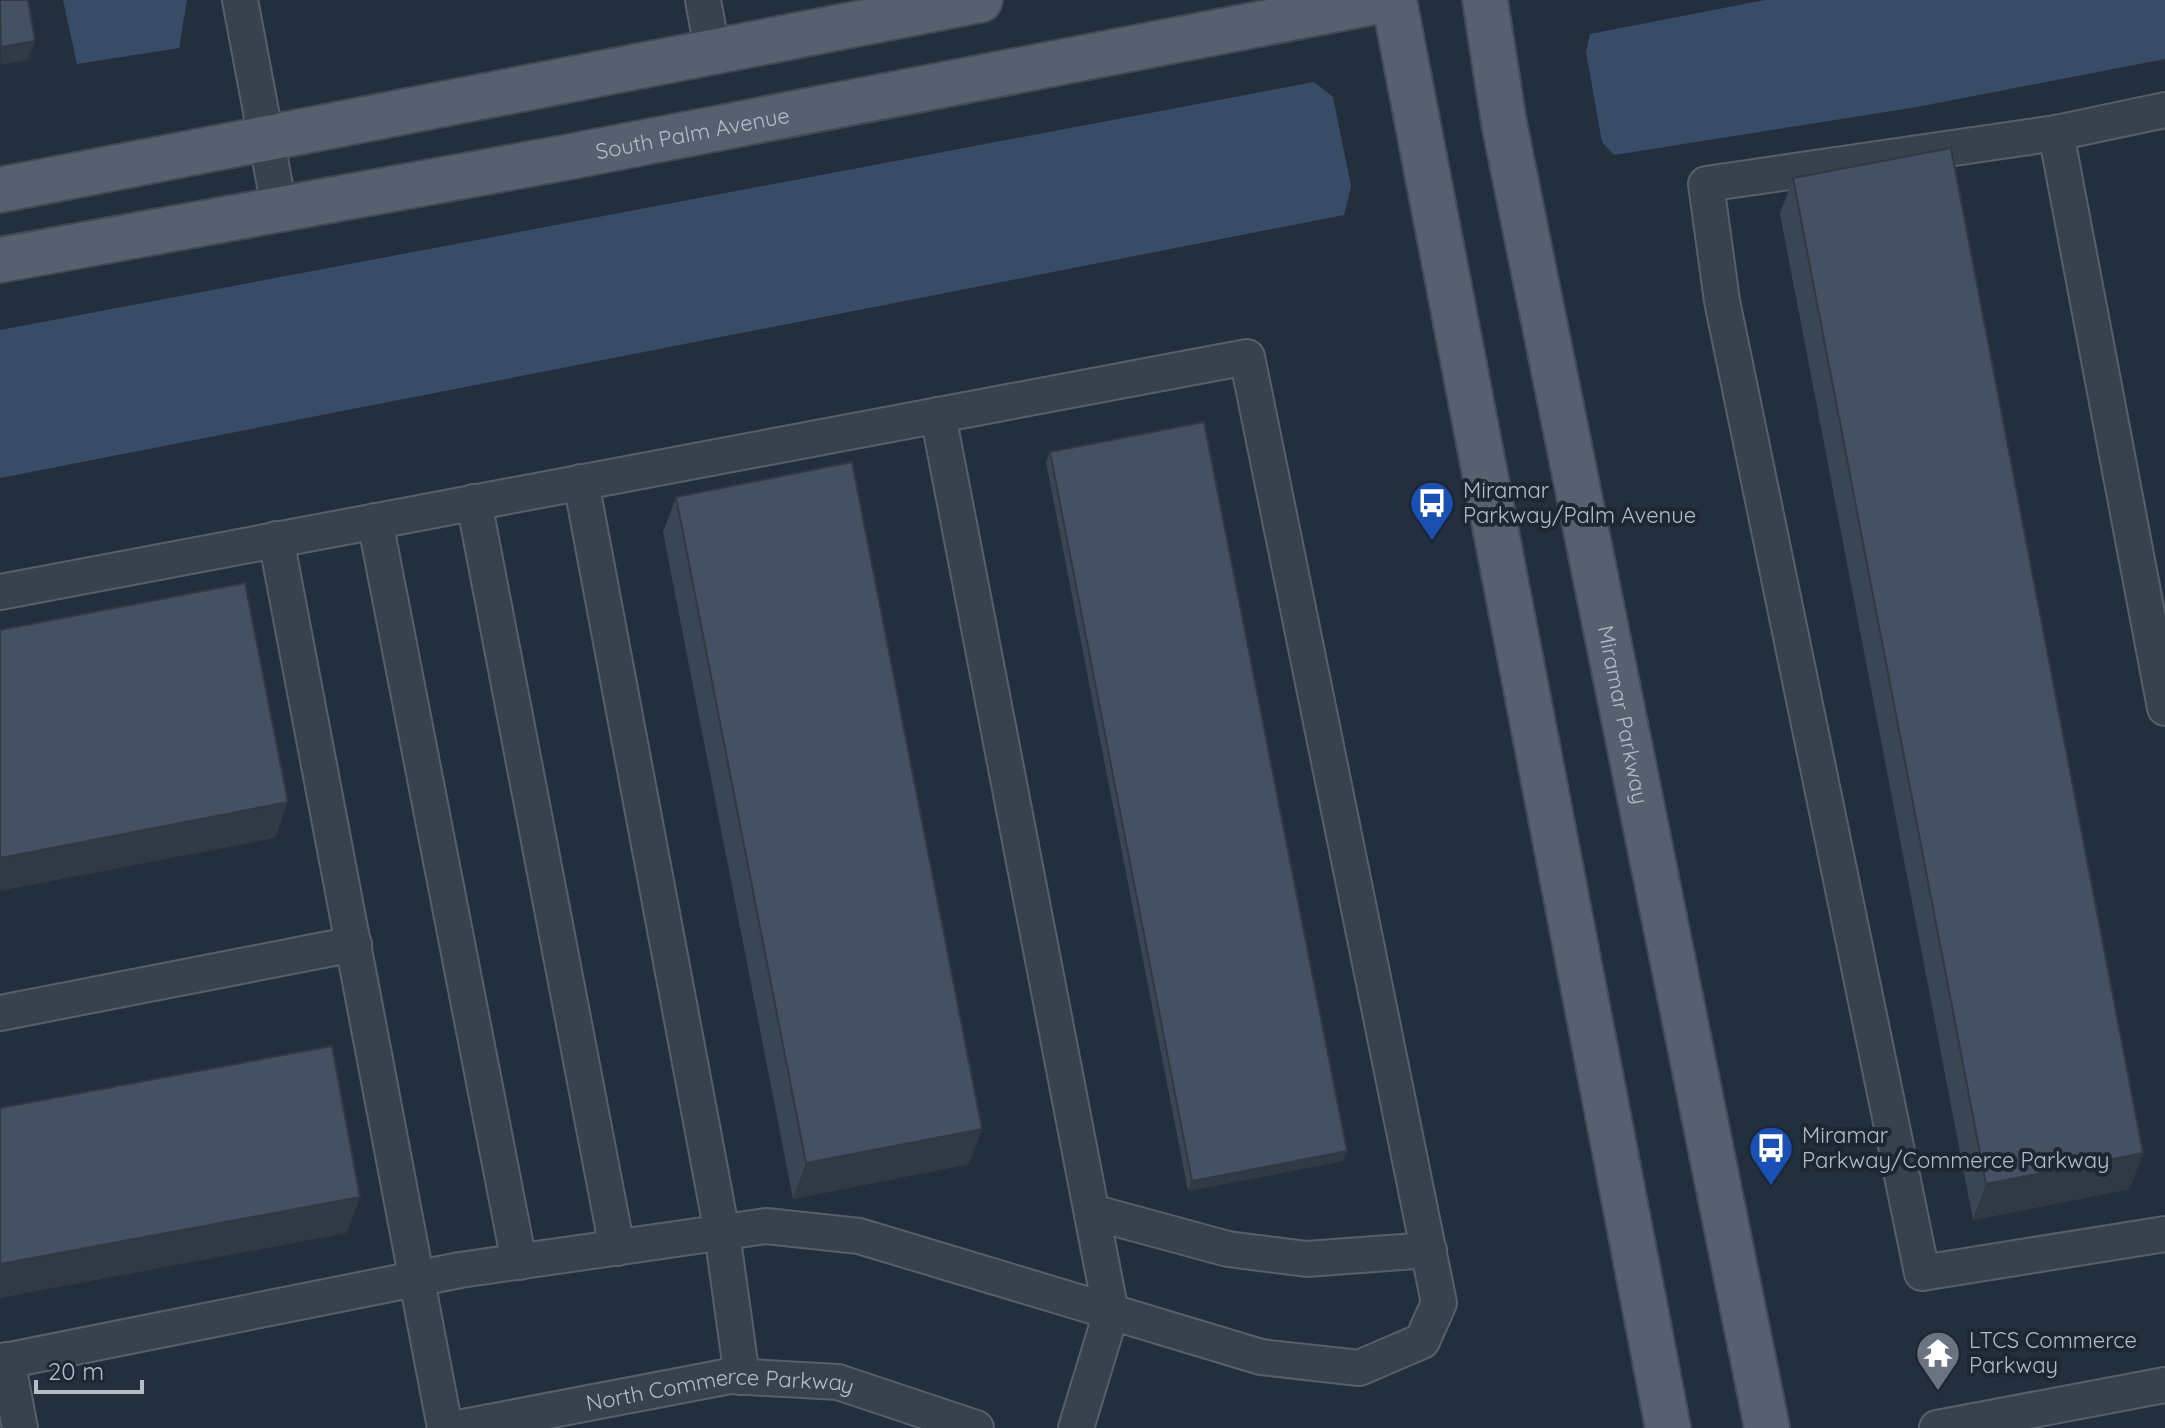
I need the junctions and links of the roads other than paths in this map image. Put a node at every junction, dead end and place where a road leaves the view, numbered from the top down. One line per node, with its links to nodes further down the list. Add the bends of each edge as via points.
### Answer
1 (240, 0): 10 (street)
2 (703, 0): 7 (street)
3 (980, 0): 7 (main road)
4 (1384, 0): 12 (main road, South Palm Avenue, via 563,158)
5 (1394, 0): 39 (main road)
6 (1485, 0): 40 (main road, Miramar Parkway, via 1504,123)
7 (712, 49): 10 (main road)
8 (2165, 110): 9 (street)
9 (2056, 133): 20 (street); 25 (street, via 1706,184 1722,301 1922,1273)
10 (266, 138): 11 (main road); 12 (street)
11 (0, 190)
12 (279, 207): 13 (main road, South Palm Avenue)
13 (0, 260)
14 (938, 415): 15 (street); 23 (street); 27 (street, via 1247,357)
15 (581, 482): 16 (street); 24 (street)
16 (474, 502): 17 (street); 26 (street)
17 (375, 521): 18 (street); 28 (street)
18 (276, 539): 19 (street); 21 (street)
19 (0, 592)
20 (2165, 708)
21 (354, 944): 22 (street); 29 (street)
22 (0, 1013)
23 (1092, 1212): 27 (street, via 1228,1249 1307,1259); 30 (street)
24 (722, 1233): 26 (street); 30 (street, via 766,1226 859,1236); 32 (street)
25 (2165, 1234)
26 (617, 1248): 28 (street)
27 (1429, 1250): 30 (street, via 1439,1303 1422,1341 1359,1368 1261,1357)
28 (519, 1262): 29 (street)
29 (417, 1279): 31 (street); 35 (street)
30 (1111, 1313): 38 (street)
31 (4, 1361): 34 (street)
32 (742, 1377): 36 (street, North Commerce Parkway); 37 (street, North Commerce Parkway, via 838,1382)
33 (2165, 1385): 41 (street)
34 (20, 1428)
35 (445, 1428)
36 (458, 1428)
37 (976, 1428)
38 (1076, 1428)
39 (1668, 1428)
40 (1767, 1428)
41 (1937, 1428)

